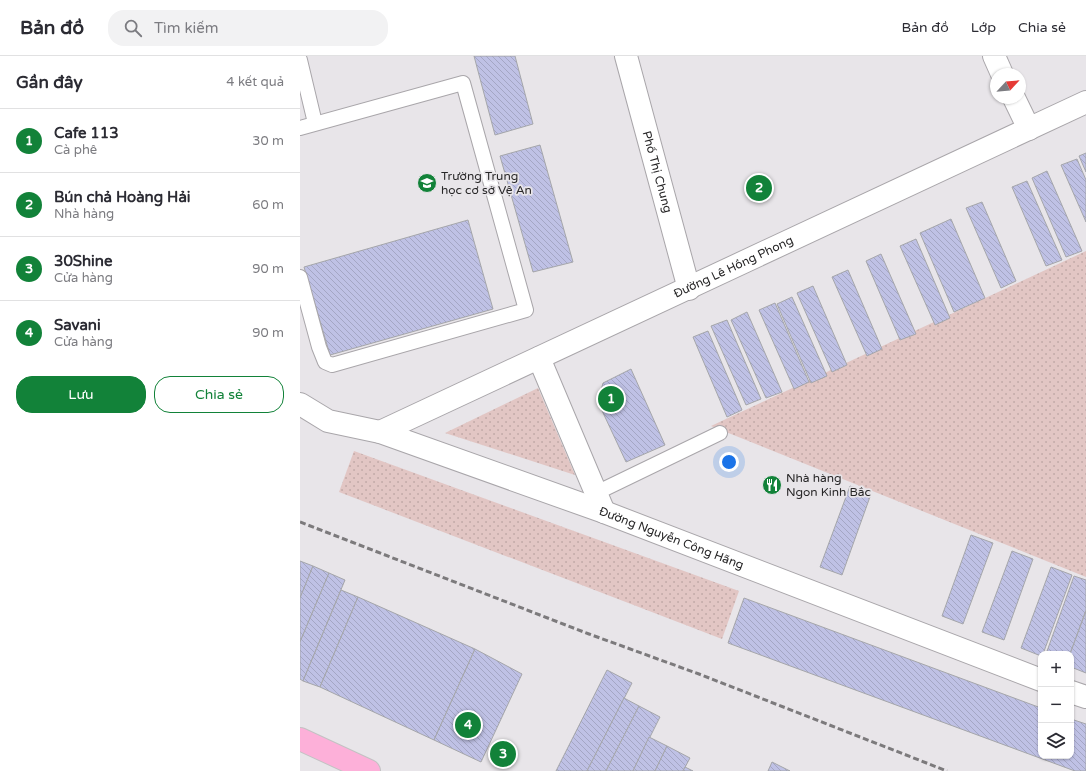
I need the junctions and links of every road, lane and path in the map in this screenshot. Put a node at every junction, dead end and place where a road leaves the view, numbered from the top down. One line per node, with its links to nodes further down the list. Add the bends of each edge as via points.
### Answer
1 (626, 56): 11 (street, Phố Thị Chung)
2 (994, 56): 4 (street)
3 (300, 60): 7 (lane)
4 (999, 68)
5 (1086, 102): 9 (street, Đường Lê Hồng Phong)
6 (1017, 104): 9 (street)
7 (315, 124): 8 (lane); 10 (lane, via 463,83 526,310 332,365 325,362 319,347)
8 (300, 128)
9 (1028, 130): 11 (street, Đường Lê Hồng Phong)
10 (300, 277)
11 (689, 288): 12 (street, Đường Lê Hồng Phong)
12 (539, 358): 14 (street, Đường Lê Hồng Phong); 16 (street)
13 (300, 404): 14 (street, Đường Nguyễn Công Hãng, via 328,421)
14 (380, 432): 16 (street, Đường Nguyễn Công Hãng)
15 (720, 433): 16 (lane)
16 (600, 502): 17 (street, Đường Nguyễn Công Hãng)
17 (1038, 679)
18 (1074, 693): 19 (street)
19 (1086, 697)
20 (300, 739): 21 (main road)
21 (369, 771)

